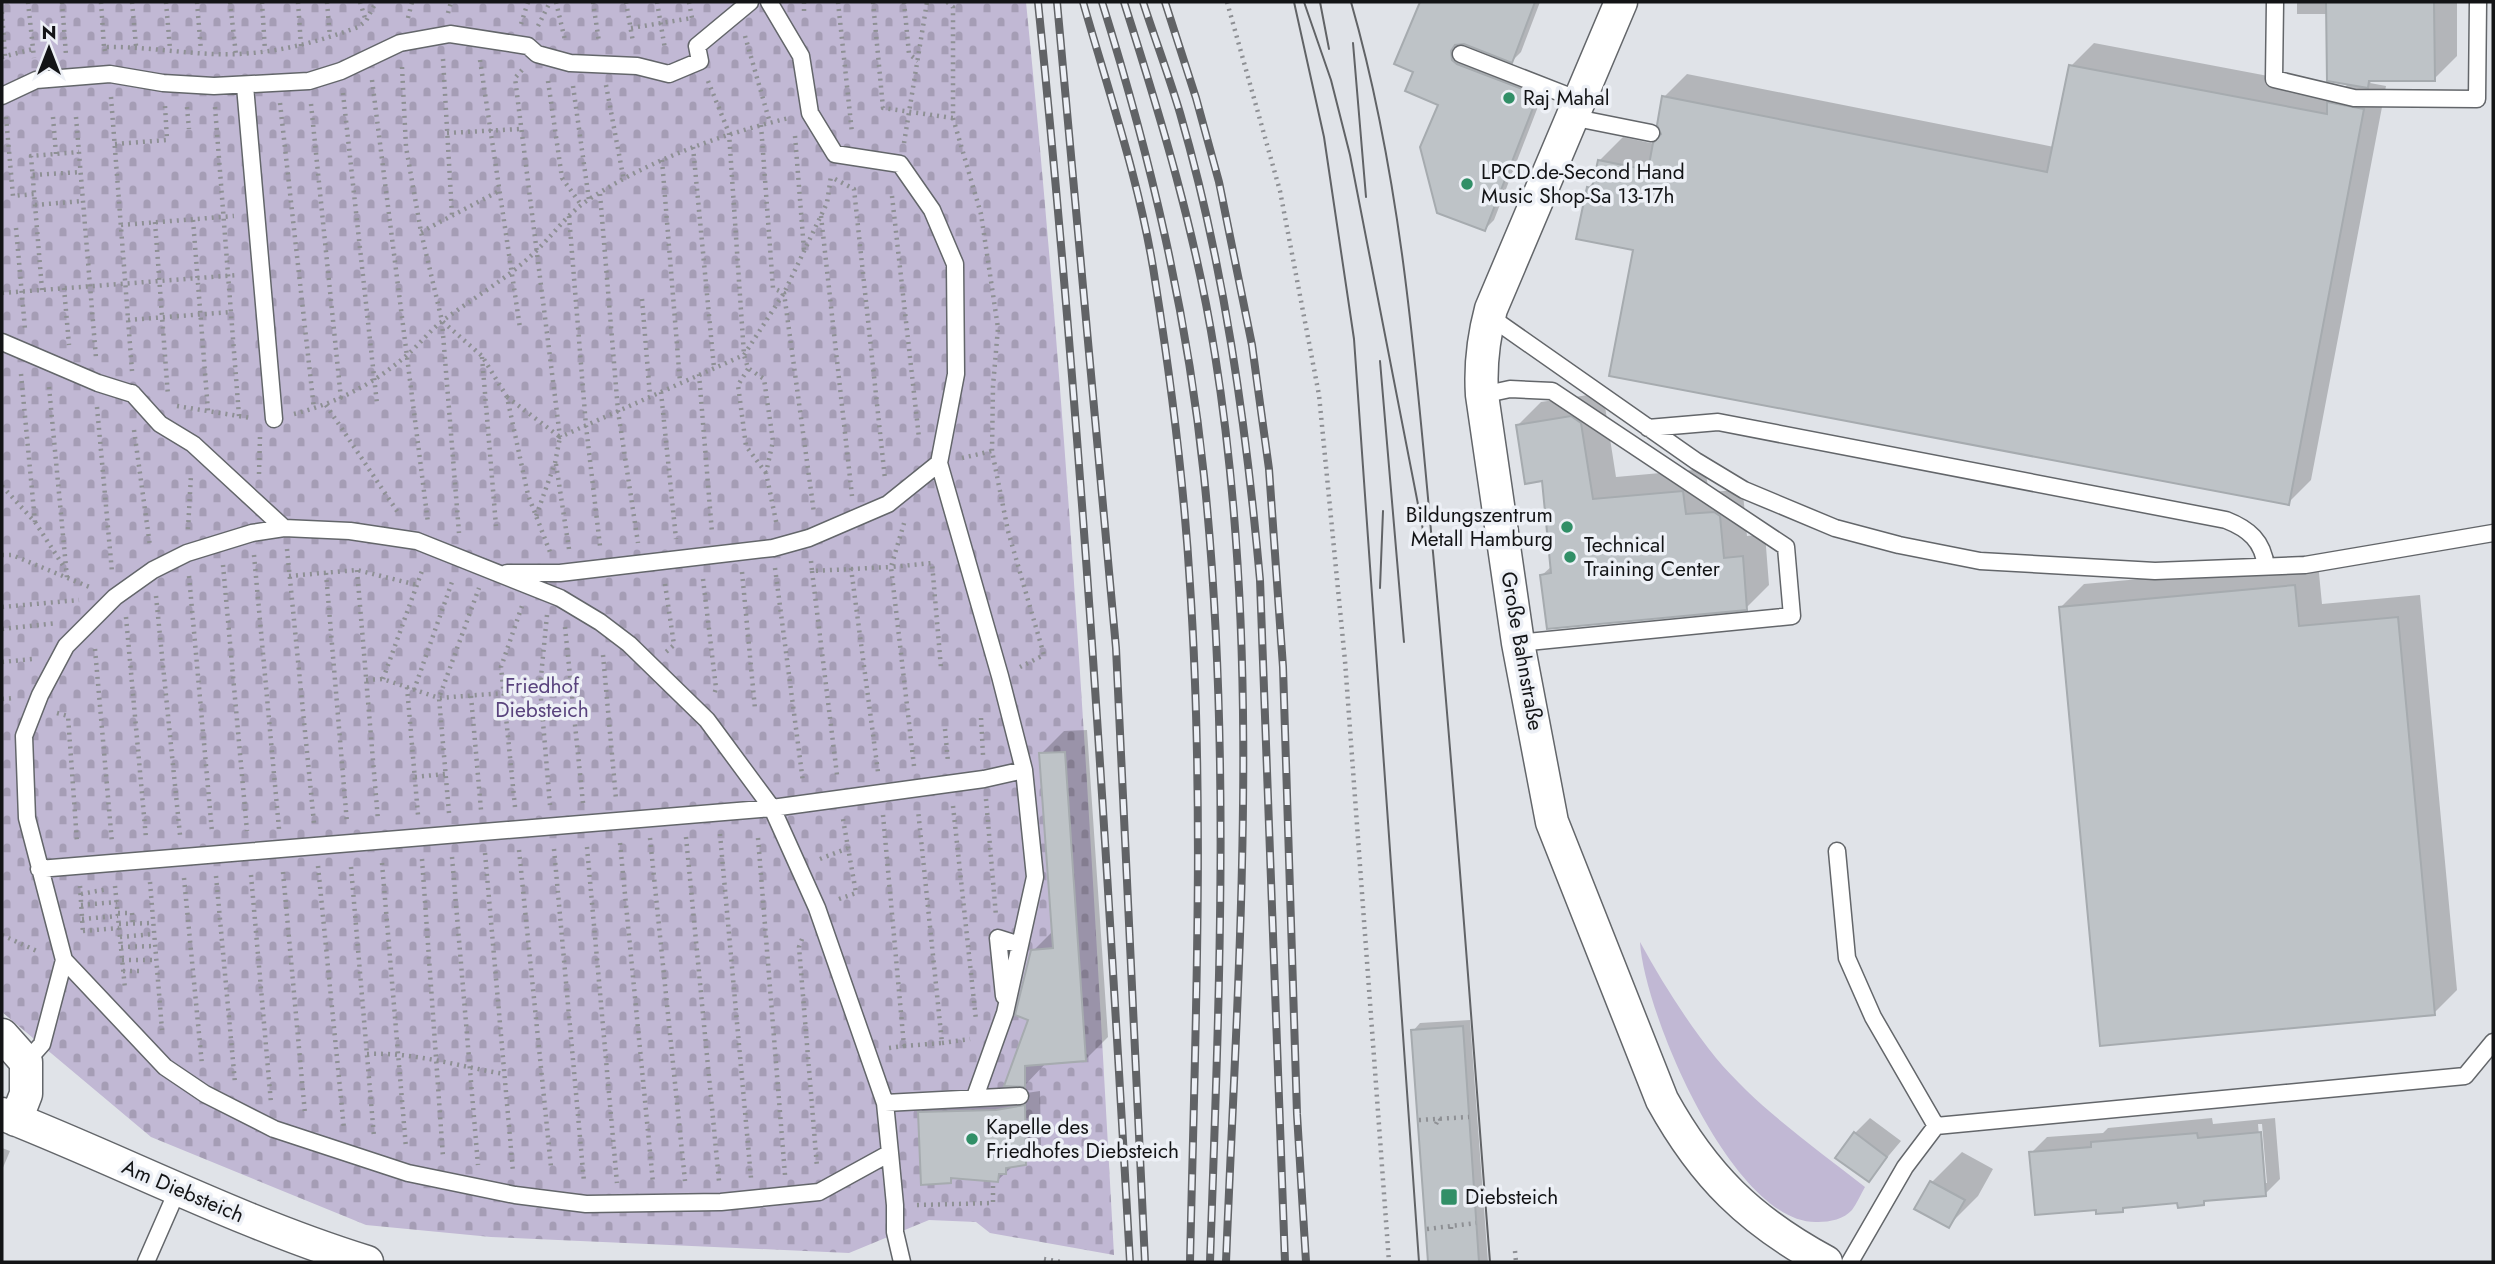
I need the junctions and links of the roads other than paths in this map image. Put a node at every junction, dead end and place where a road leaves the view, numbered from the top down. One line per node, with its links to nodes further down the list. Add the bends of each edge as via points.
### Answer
1 (769, 2): 10 (lane, via 801,55)
2 (1621, 2): 9 (street, Große Bahnstraße)
3 (2275, 2): 4 (lane, via 2274,79 2354,98 2450,99 2477,99)
4 (2478, 2)
5 (744, 7): 7 (lane, via 697,46 700,61 669,74 637,66 570,63 544,57 528,46 441,36 400,43 309,81)
6 (1461, 54): 9 (lane)
7 (245, 86): 8 (lane, via 163,83 110,74 36,80); 16 (lane)
8 (3, 95)
9 (1575, 109): 12 (lane); 13 (street, Große Bahnstraße)
10 (810, 113): 11 (lane); 18 (lane, via 835,155 894,163 932,210 955,264 956,374)
11 (793, 117)
12 (1651, 133)
13 (1489, 316): 15 (street, Große Bahnstraße, via 1480,364); 17 (lane)
14 (2, 342): 19 (lane, via 131,393 160,424 192,444)
15 (1482, 395): 23 (street, Große Bahnstraße); 23 (lane, via 1510,389 1552,391 1786,547 1792,616)
16 (274, 419)
17 (1648, 428): 21 (lane, via 1744,490 1785,510 1899,545 1980,561 2053,568); 21 (lane, via 1718,422 2226,520 2252,534 2261,545)
18 (939, 463): 22 (lane, via 888,504 813,536 776,546 566,572); 24 (lane)
19 (284, 528): 22 (lane, via 350,531 424,543); 27 (lane, via 187,553 153,570 115,597 66,646 24,736 27,818)
20 (2493, 533): 21 (lane, via 2305,565)
21 (2266, 567)
22 (492, 570): 25 (lane, via 600,622 652,667 707,720)
23 (1518, 643): 44 (street, Große Bahnstraße, via 1552,822 1662,1100 1681,1135 1726,1191 1763,1224)
24 (1024, 770): 25 (lane); 28 (lane, via 1035,877)
25 (764, 809): 27 (lane); 36 (lane, via 799,866 817,908)
26 (1837, 850): 38 (lane, via 1847,958 1873,1017)
27 (39, 869): 29 (lane)
28 (1020, 945): 30 (lane); 30 (lane, via 998,938)
29 (64, 960): 33 (lane, via 41,1044); 39 (lane, via 165,1067 205,1094 274,1129 445,1182 586,1204 721,1202 819,1192)
30 (1005, 1013): 35 (lane)
31 (2, 1035): 33 (street)
32 (2493, 1042): 38 (lane, via 2465,1076)
33 (26, 1062): 37 (street, via 26,1094)
34 (1020, 1096): 35 (lane)
35 (975, 1097): 36 (lane)
36 (885, 1103): 39 (lane)
37 (9, 1117): 40 (street, Am Diebsteich)
38 (1936, 1126): 45 (lane, via 1905,1167)
39 (890, 1153): 43 (lane, via 895,1232)
40 (178, 1189): 41 (lane); 42 (street, Am Diebsteich)
41 (146, 1262)
42 (367, 1262)
43 (902, 1262)
44 (1826, 1262)
45 (1850, 1262)

